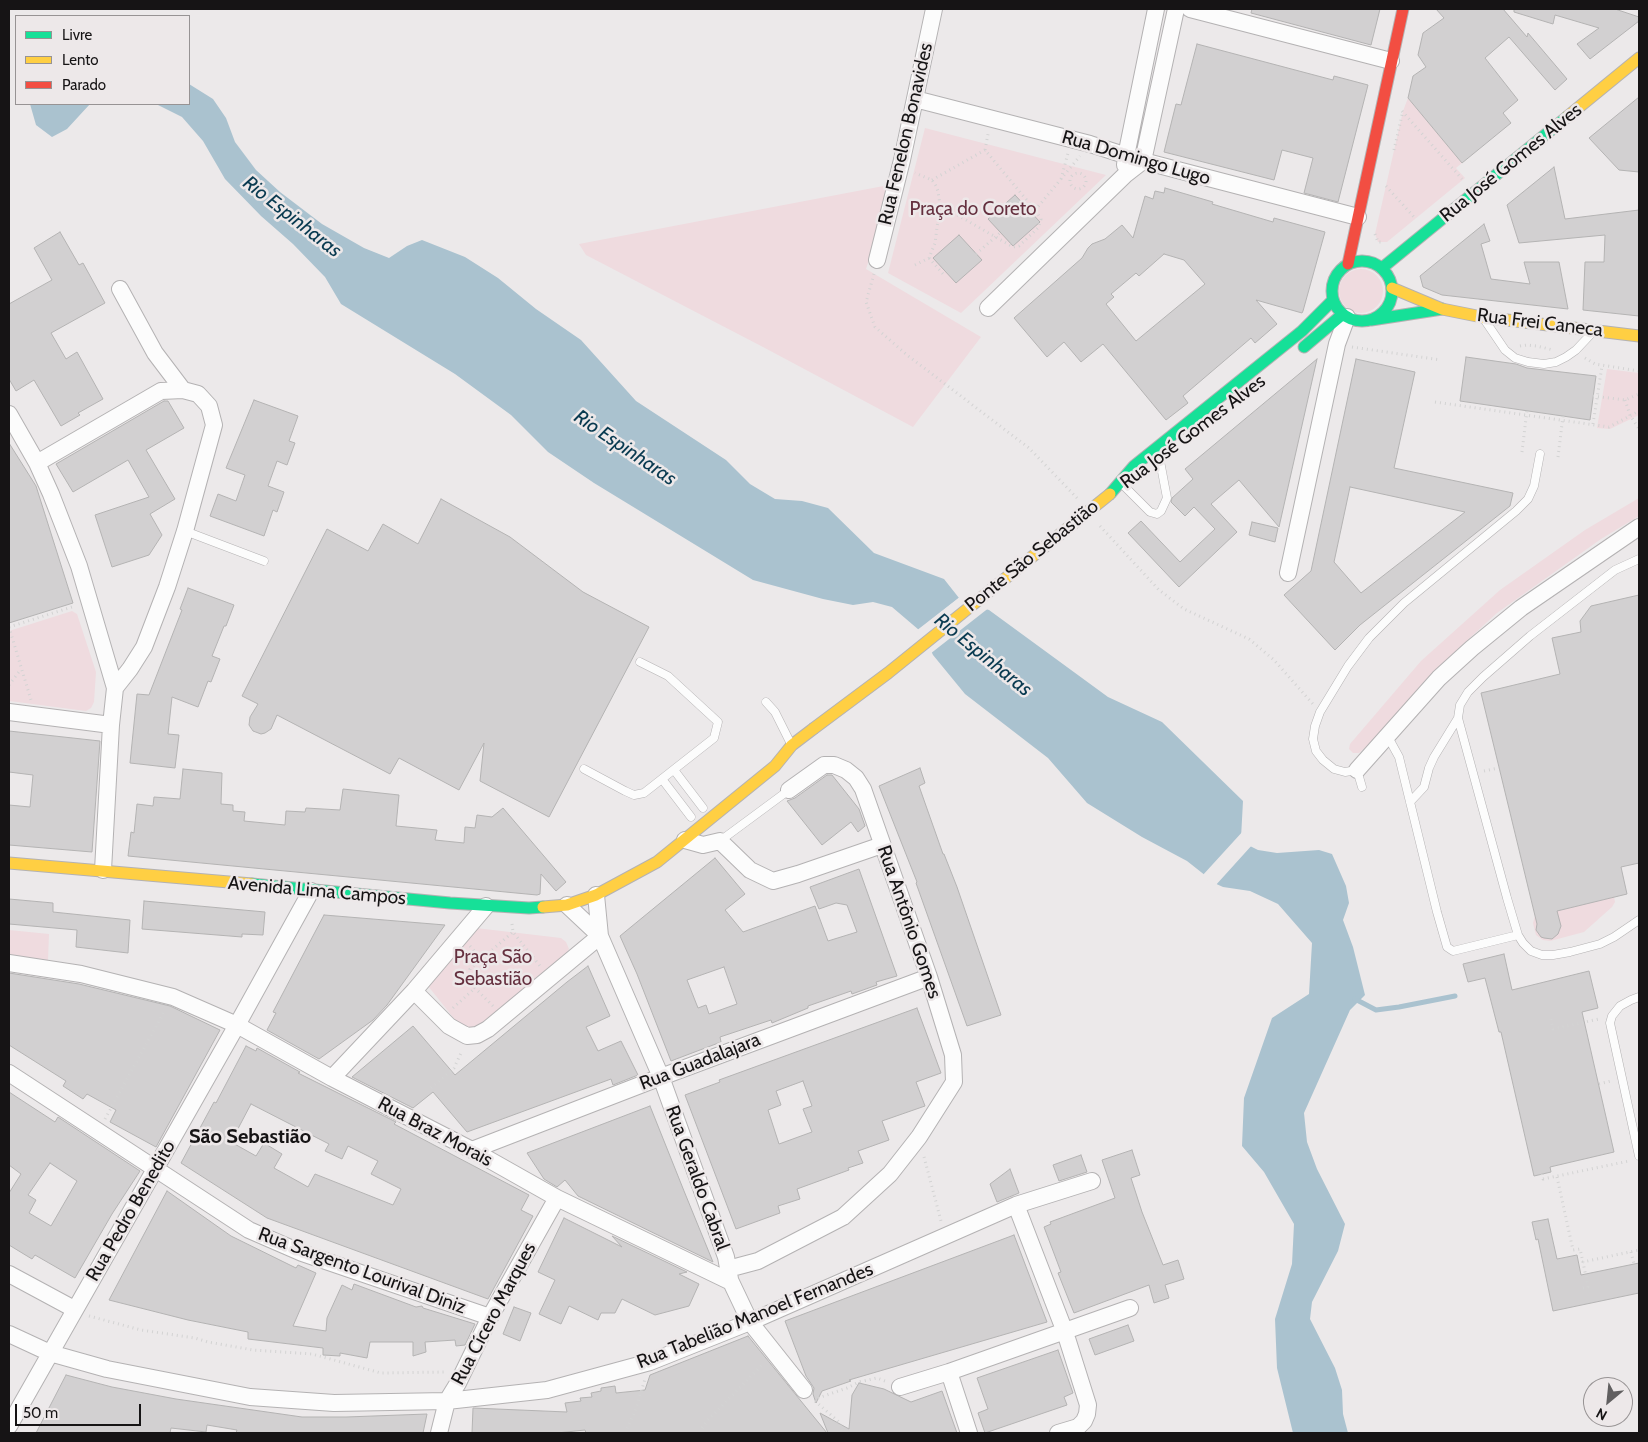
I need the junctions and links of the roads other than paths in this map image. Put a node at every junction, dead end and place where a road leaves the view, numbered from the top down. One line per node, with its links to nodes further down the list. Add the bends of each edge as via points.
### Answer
1 (934, 9): 8 (street, Rua Fenelon Bonavides)
2 (1156, 9): 9 (street)
3 (1176, 9): 10 (street)
4 (1190, 9): 7 (street)
5 (1403, 9): 7 (main road)
6 (1639, 58): 15 (main road, Rua José Gomes Alves)
7 (1391, 61): 12 (main road)
8 (915, 100): 9 (street, Rua Domingo Lugo); 13 (street, Rua Fenelon Bonavides)
9 (1126, 156): 10 (street, Rua Domingo Lugo); 11 (street)
10 (1143, 162): 11 (street); 12 (street, Rua Domingo Lugo)
11 (1125, 175): 19 (street)
12 (1358, 217): 14 (main road)
13 (877, 260)
14 (1348, 264): 15 (main road, via 1369,261); 18 (main road, via 1334,278)
15 (1382, 268): 16 (main road)
16 (1393, 279): 20 (main road, Rua Frei Caneca); 23 (main road, via 1391,300 1386,310)
17 (120, 289): 27 (street, via 155,353)
18 (1333, 300): 21 (main road); 33 (main road, Rua José Gomes Alves, via 1302,330 1134,466)
19 (988, 308)
20 (1442, 309): 22 (main road, Rua Frei Caneca); 23 (main road, Rua Frei Caneca)
21 (1345, 316): 23 (main road); 26 (main road); 38 (street)
22 (1482, 317): 24 (main road, Rua Frei Caneca); 24 (lane, via 1505,350 1522,360 1544,364 1563,359)
23 (1371, 320)
24 (1595, 330): 25 (main road, Rua Frei Caneca)
25 (1639, 336)
26 (1295, 353)
27 (183, 390): 31 (street, via 161,391); 35 (street, via 198,394 209,406 214,426)
28 (9, 414): 31 (street)
29 (1540, 454): 51 (lane, via 1528,499 1404,603 1369,638 1320,712 1313,739 1316,751 1334,769 1345,772)
30 (1164, 458): 32 (main road, Rua José Gomes Alves); 32 (lane, via 1167,498 1157,514 1150,512)
31 (37, 463): 40 (street, via 79,566)
32 (1124, 486): 33 (main road, Rua José Gomes Alves)
33 (1110, 494): 45 (main road, Ponte São Sebastião, bridge, via 888,673)
34 (1639, 528): 46 (street, via 1521,608 1472,648 1439,678)
35 (185, 531): 37 (lane); 40 (street, via 144,646)
36 (1639, 559): 43 (lane, via 1615,570 1483,677 1468,692)
37 (264, 561)
38 (1288, 573)
39 (640, 662): 50 (lane, via 668,676 718,722 714,738)
40 (115, 688): 44 (street)
41 (766, 702): 47 (lane, via 775,712)
42 (9, 712): 44 (street)
43 (1458, 718): 55 (lane, via 1434,757 1424,787); 71 (lane)
44 (110, 725): 64 (street)
45 (813, 729): 47 (main road, Avenida Lima Campos)
46 (1388, 737): 51 (street); 55 (lane, via 1399,757)
47 (792, 746): 48 (main road, Avenida Lima Campos); 58 (main road, Avenida Lima Campos, via 775,766)
48 (768, 756)
49 (584, 769): 52 (lane, via 634,795 644,793)
50 (674, 770): 52 (lane); 56 (lane)
51 (1357, 770): 53 (lane)
52 (662, 779): 57 (lane)
53 (1362, 787)
54 (789, 790): 60 (lane); 61 (street, Rua Antônio Gomes, via 824,765 846,770 863,789)
55 (1410, 802): 71 (lane, via 1447,947 1454,950)
56 (707, 805): 57 (main road, Avenida Lima Campos); 58 (main road)
57 (691, 817): 59 (main road, Avenida Lima Campos)
58 (704, 824): 59 (main road, Avenida Lima Campos)
59 (682, 832): 60 (street, via 703,845); 65 (main road, Avenida Lima Campos, via 657,862)
60 (720, 841): 61 (street, via 750,870 773,881)
61 (882, 844): 74 (street, Rua Antônio Gomes)
62 (645, 854): 65 (main road, Avenida Lima Campos)
63 (9, 863): 64 (main road, Avenida Lima Campos)
64 (103, 870): 66 (main road, Avenida Lima Campos)
65 (620, 882): 67 (main road, Avenida Lima Campos)
66 (310, 891): 69 (main road, Avenida Lima Campos); 77 (street, Rua Pedro Benedito)
67 (596, 896): 68 (main road, Avenida Lima Campos); 72 (street, Rua Geraldo Cabral)
68 (567, 905): 69 (main road, Avenida Lima Campos, via 529,908); 72 (street, Rua Geraldo Cabral)
69 (486, 906): 75 (street)
70 (1639, 920): 71 (lane, via 1600,944 1553,955 1531,950)
71 (1518, 935)
72 (600, 936): 75 (street, via 488,1029 476,1035 467,1036 448,1026); 79 (street, Rua Geraldo Cabral)
73 (9, 963): 77 (street, Rua Braz Morais, via 81,974 173,997)
74 (929, 977): 79 (street, Rua Guadalajara); 88 (street, Rua Antônio Gomes, via 952,1055 954,1082 919,1137 890,1174 842,1217)
75 (414, 991): 80 (street)
76 (1639, 997): 82 (lane, via 1620,1006 1610,1023)
77 (237, 1025): 80 (street, Rua Braz Morais); 83 (street, Rua Pedro Benedito)
78 (9, 1073): 83 (street, Rua Sargento Lourival Diniz)
79 (661, 1077): 81 (street, Rua Guadalajara); 88 (street, Rua Geraldo Cabral)
80 (332, 1078): 81 (street, Rua Braz Morais)
81 (472, 1150): 85 (street, Rua Braz Morais)
82 (1639, 1156)
83 (155, 1169): 90 (street, Rua Pedro Benedito); 91 (street, Rua Sargento Lourival Diniz, via 249,1230 302,1253)
84 (1092, 1181): 86 (street, Rua Tabelião Manoel Fernandes)
85 (557, 1198): 88 (street, Rua Braz Morais); 91 (street, Rua Cícero Marques)
86 (1016, 1205): 92 (street, Rua Tabelião Manoel Fernandes); 93 (street)
87 (9, 1274): 90 (street)
88 (730, 1276): 92 (street)
89 (1130, 1308): 93 (street)
90 (74, 1309): 95 (street, Rua Pedro Benedito)
91 (490, 1317): 99 (street, Rua Cícero Marques)
92 (750, 1322): 98 (street); 99 (street, Rua Tabelião Manoel Fernandes, via 650,1362 547,1390)
93 (1064, 1332): 96 (street); 103 (street, via 1088,1405 1084,1421 1078,1427)
94 (9, 1334): 95 (street, Rua Tabelião Manoel Fernandes)
95 (50, 1353): 99 (street, Rua Tabelião Manoel Fernandes, via 107,1369 250,1397 334,1403); 100 (street, Rua Pedro Benedito)
96 (949, 1372): 97 (street); 102 (street)
97 (900, 1387)
98 (804, 1390)
99 (447, 1401): 101 (street, Rua Cícero Marques)
100 (9, 1426)
101 (440, 1433)
102 (969, 1433)
103 (1058, 1433)

